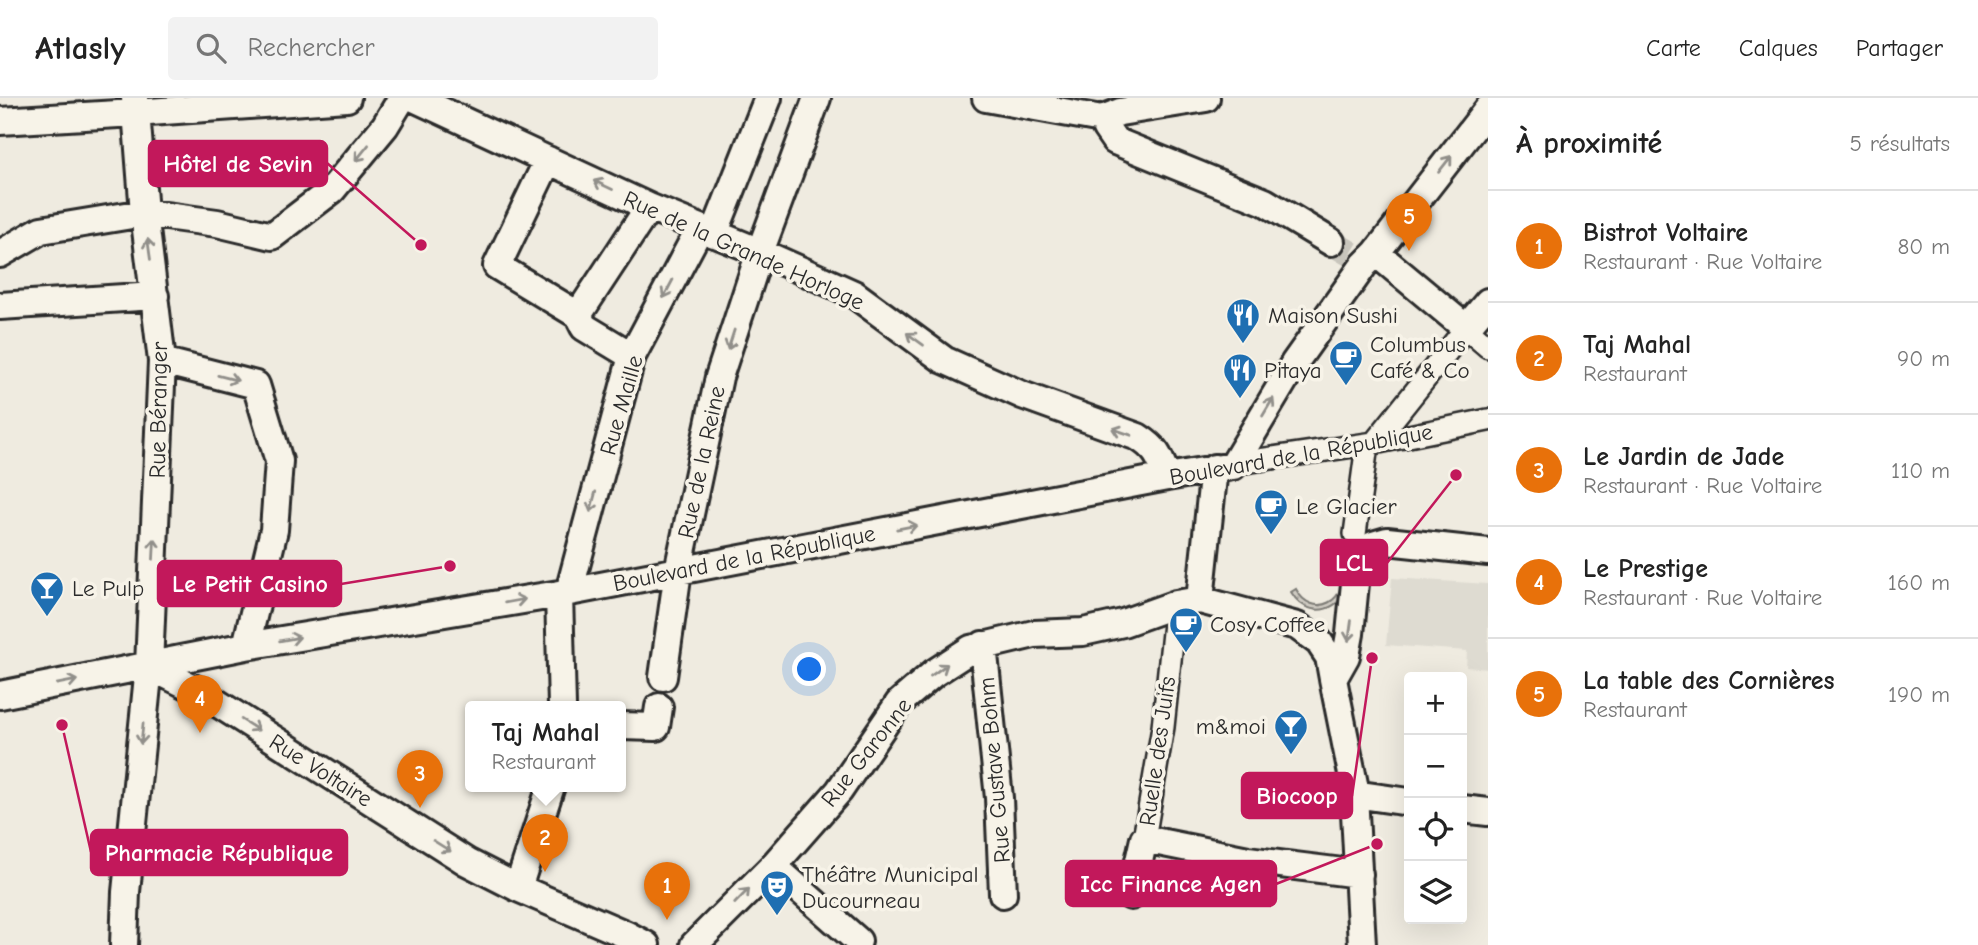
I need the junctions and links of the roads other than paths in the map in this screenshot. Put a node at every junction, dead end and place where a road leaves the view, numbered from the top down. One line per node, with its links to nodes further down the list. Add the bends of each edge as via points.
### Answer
1 (347, 98): 8 (street)
2 (402, 98): 14 (street, one-way to 14, via 332,190 272,236)
3 (414, 98): 12 (street, Rue de la Grande Horloge)
4 (768, 98): 15 (street, Rue Maille)
5 (817, 98): 16 (street, Rue de la Reine)
6 (986, 98): 10 (street)
7 (1206, 98): 10 (street)
8 (135, 106): 11 (street); 14 (street, Rue Béranger)
9 (1488, 109): 18 (street, one-way to 9)
10 (1102, 119): 18 (street, via 1115,141 1265,202)
11 (0, 121)
12 (548, 160): 13 (street, Rue de la Grande Horloge, one-way to 12); 22 (street, via 497,266)
13 (649, 207): 15 (street, Rue de la Grande Horloge); 22 (street)
14 (144, 213): 17 (street, via 41,230); 19 (street, Rue Béranger, one-way to 14)
15 (707, 231): 16 (street, Rue de la Grande Horloge); 25 (street, Rue Maille, one-way to 25)
16 (760, 252): 30 (street, Rue de la Grande Horloge, one-way to 16, via 1153,446 1138,437 1022,395 944,360 854,294); 34 (street, Rue de la Reine, one-way to 34, via 719,377)
17 (0, 254)
18 (1355, 254): 23 (street); 29 (street, one-way to 18, via 1295,362)
19 (155, 296): 21 (street); 26 (street, Rue Béranger)
20 (1488, 302): 23 (street)
21 (0, 306)
22 (578, 315): 25 (street, via 584,327)
23 (1466, 328): 24 (street); 28 (street)
24 (1488, 347)
25 (632, 356): 35 (street, Rue Maille, one-way to 35)
26 (162, 361): 38 (street, one-way to 38, via 256,385 279,461 274,530); 39 (street, Rue Béranger, one-way to 26)
27 (1488, 420): 28 (street, Boulevard de la République)
28 (1371, 444): 29 (street, Boulevard de la République); 31 (street)
29 (1223, 467): 30 (street, Boulevard de la République); 36 (street)
30 (1167, 477): 34 (street, Boulevard de la République, one-way to 30)
31 (1356, 534): 33 (street)
32 (1488, 552): 33 (street, via 1393,541 1373,545)
33 (1357, 563): 41 (street, one-way to 41, via 1346,656)
34 (678, 571): 35 (street, Boulevard de la République); 40 (street, Rue de la Reine)
35 (564, 593): 38 (street, Boulevard de la République, one-way to 35); 43 (street, Rue Maille)
36 (1188, 602): 37 (street, Rue Garonne, via 1083,632 1034,634); 41 (street, via 1297,626 1319,642 1329,657); 51 (street, Ruelle des Juifs)
37 (983, 645): 52 (street, Rue Garonne, one-way to 37, via 839,791 899,703 934,673); 55 (street, Rue Gustave Bohm, via 999,798)
38 (246, 646): 39 (street, Boulevard de la République)
39 (149, 666): 42 (street, Boulevard de la République, one-way to 39); 54 (street, Rue Voltaire, one-way to 54, via 195,689 467,862); 58 (street, Rue Béranger, one-way to 58)
40 (663, 677)
41 (1333, 679): 47 (street)
42 (0, 695)
43 (562, 701)
44 (659, 708): 45 (street, via 656,727)
45 (626, 726)
46 (549, 792): 54 (street)
47 (1354, 793): 48 (street); 53 (street)
48 (1404, 801)
49 (1467, 810): 50 (street)
50 (1488, 812)
51 (1144, 839): 53 (street, via 1248,860); 56 (street, Ruelle des Juifs)
52 (773, 866): 57 (street); 60 (street, Rue Garonne, one-way to 52)
53 (1359, 874): 61 (street)
54 (518, 888): 59 (street, Rue Voltaire)
55 (1003, 894)
56 (1131, 896)
57 (860, 943)
58 (124, 945)
59 (646, 945)
60 (695, 945)
61 (1362, 945)

